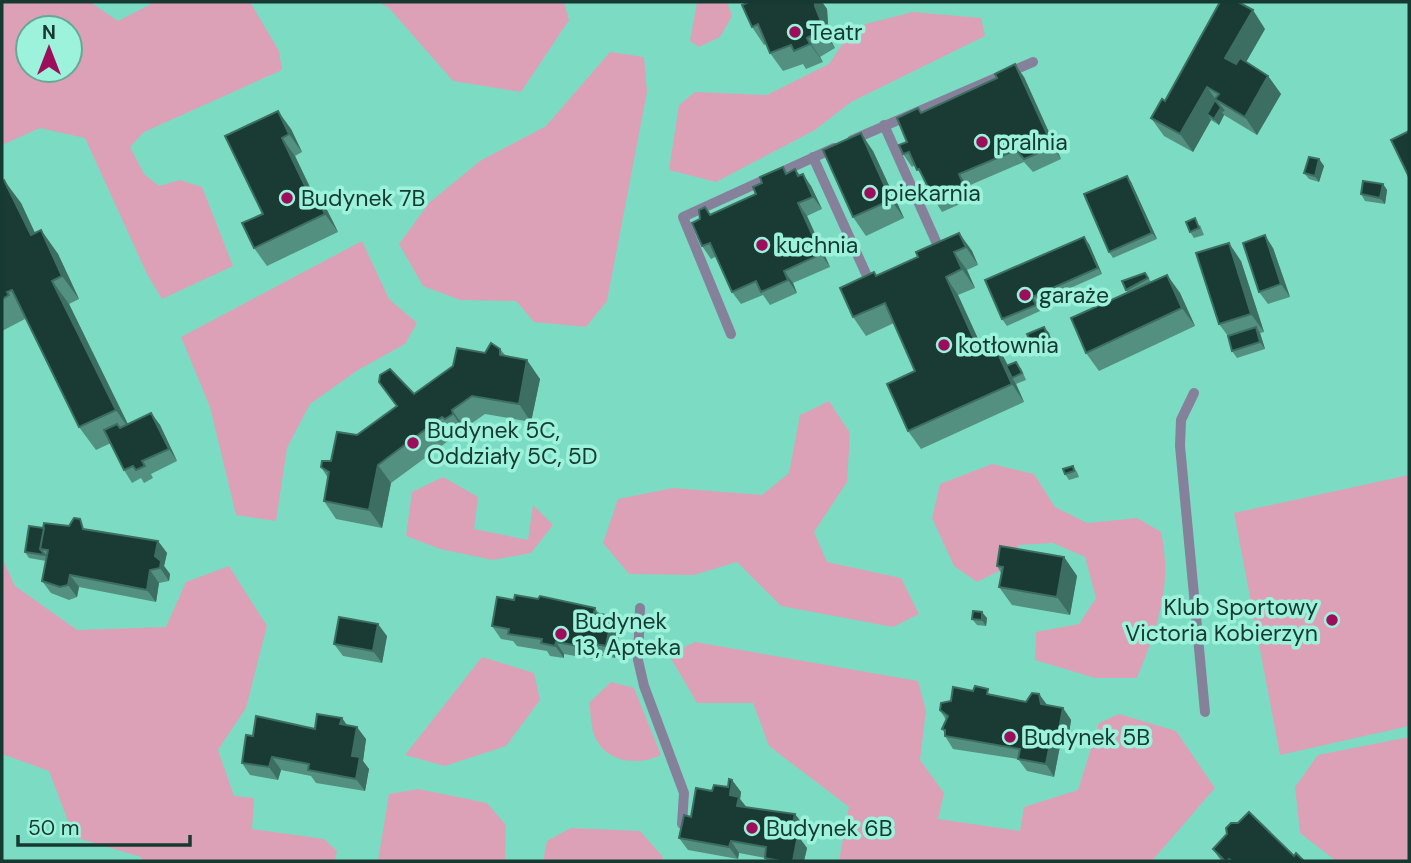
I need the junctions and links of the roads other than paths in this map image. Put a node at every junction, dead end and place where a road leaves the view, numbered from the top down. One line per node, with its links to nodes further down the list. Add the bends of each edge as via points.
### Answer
1 (1033, 62): 2 (lane)
2 (884, 125): 3 (lane); 4 (lane)
3 (813, 157): 5 (lane); 6 (lane, via 683,217)
4 (938, 246)
5 (867, 276)
6 (731, 334)
7 (1194, 393): 9 (lane, via 1181,419 1180,446)
8 (640, 608): 10 (lane, via 638,660 684,793)
9 (1205, 712)
10 (682, 824)

